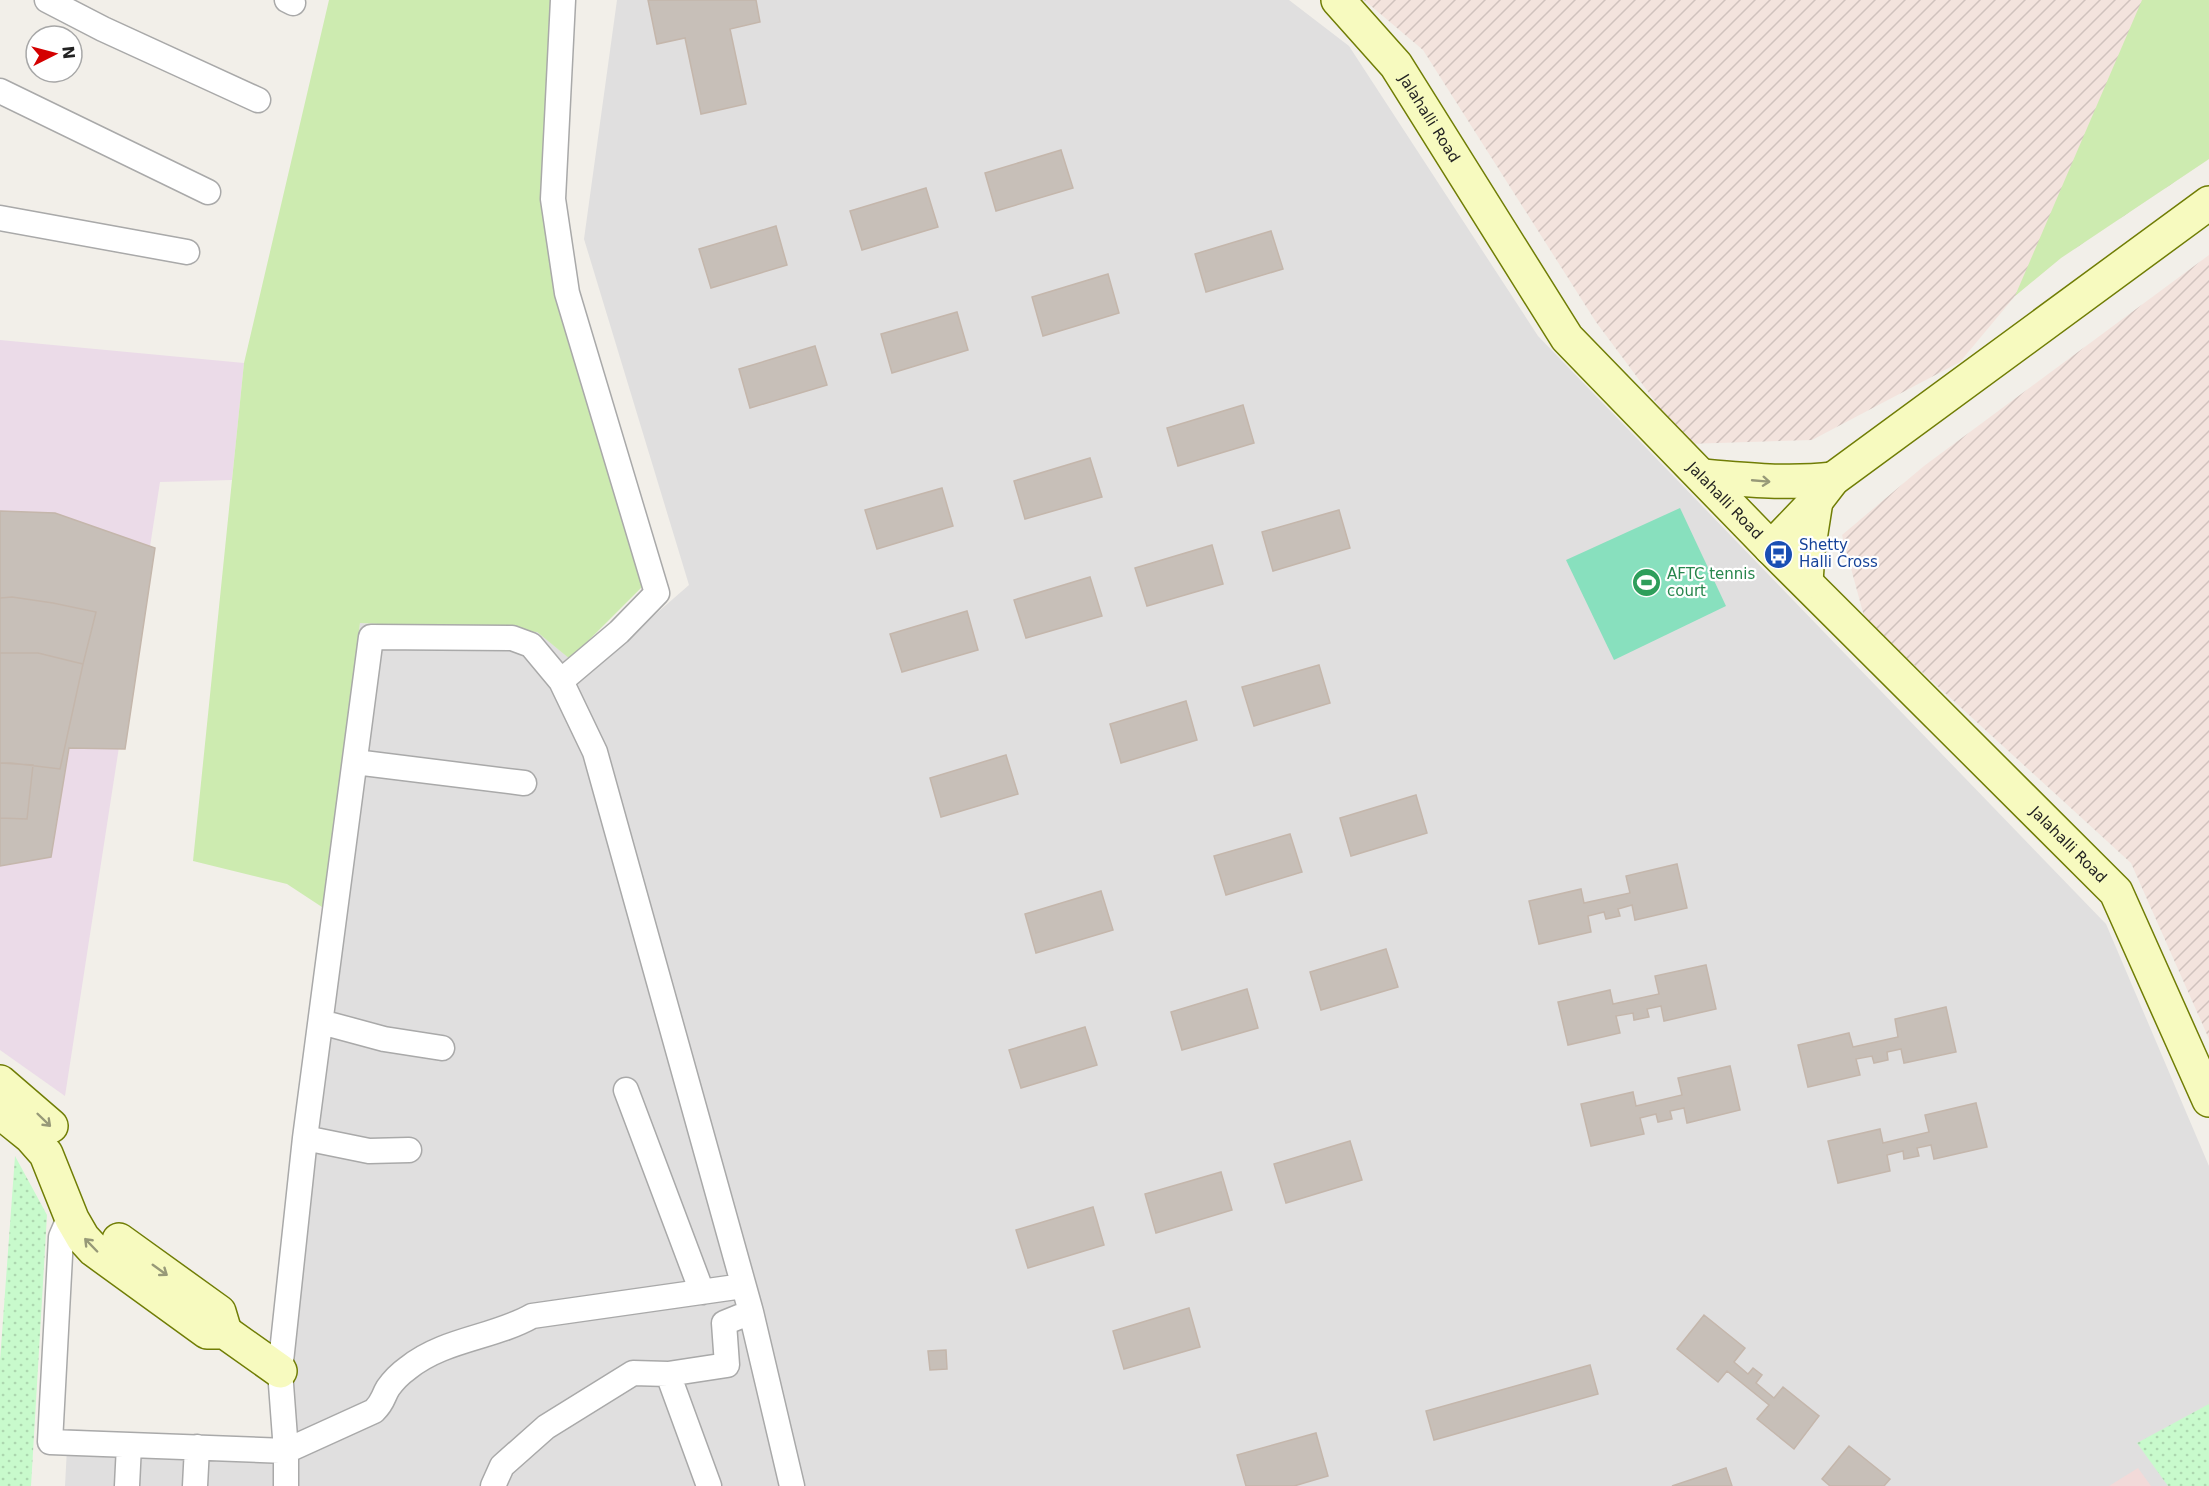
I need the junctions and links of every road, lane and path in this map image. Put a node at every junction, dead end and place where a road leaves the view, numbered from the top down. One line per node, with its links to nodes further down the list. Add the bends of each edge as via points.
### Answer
1 (47, 0): 5 (street)
2 (563, 0): 14 (street, via 554,199 567,293 657,593 619,632)
3 (1338, 0): 10 (main road, Jalahalli Road, via 1396,65 1567,338)
4 (0, 91): 6 (street)
5 (258, 100)
6 (208, 192)
7 (2209, 203): 11 (main road)
8 (0, 218): 9 (street)
9 (188, 252)
10 (1703, 476): 11 (main road, one-way to 11, via 1803,482); 12 (main road, Jalahalli Road)
11 (1824, 490): 12 (main road); 13 (main road, via 1808,552)
12 (1771, 548): 13 (main road, Jalahalli Road)
13 (1806, 582): 21 (main road, Jalahalli Road, via 2116,892)
14 (561, 681): 15 (street, via 531,645 512,638 371,637); 26 (street, via 595,752)
15 (355, 762): 16 (street); 17 (street)
16 (524, 783)
17 (321, 1022): 18 (street, via 384,1039); 23 (street)
18 (442, 1048)
19 (0, 1082): 25 (main road, one-way to 25, via 57,1132 68,1150)
20 (626, 1090): 27 (street)
21 (2209, 1100)
22 (0, 1112): 25 (main road, via 46,1154)
23 (305, 1138): 24 (street, via 369,1151); 29 (street)
24 (409, 1150)
25 (80, 1212): 29 (main road, via 97,1220 219,1312 225,1332); 31 (street, via 67,1223 61,1237 50,1442)
26 (743, 1286): 27 (street); 28 (street)
27 (702, 1292): 33 (street, via 532,1316 445,1346 406,1369 374,1411)
28 (751, 1312): 30 (street, via 724,1323 727,1365); 39 (street)
29 (280, 1371): 33 (street)
30 (668, 1374): 37 (street, via 633,1373 546,1427 502,1466); 38 (street)
31 (129, 1445): 32 (street); 34 (street)
32 (197, 1447): 33 (street); 35 (street)
33 (286, 1451): 36 (street)
34 (127, 1486)
35 (195, 1486)
36 (286, 1486)
37 (493, 1486)
38 (709, 1486)
39 (792, 1486)

